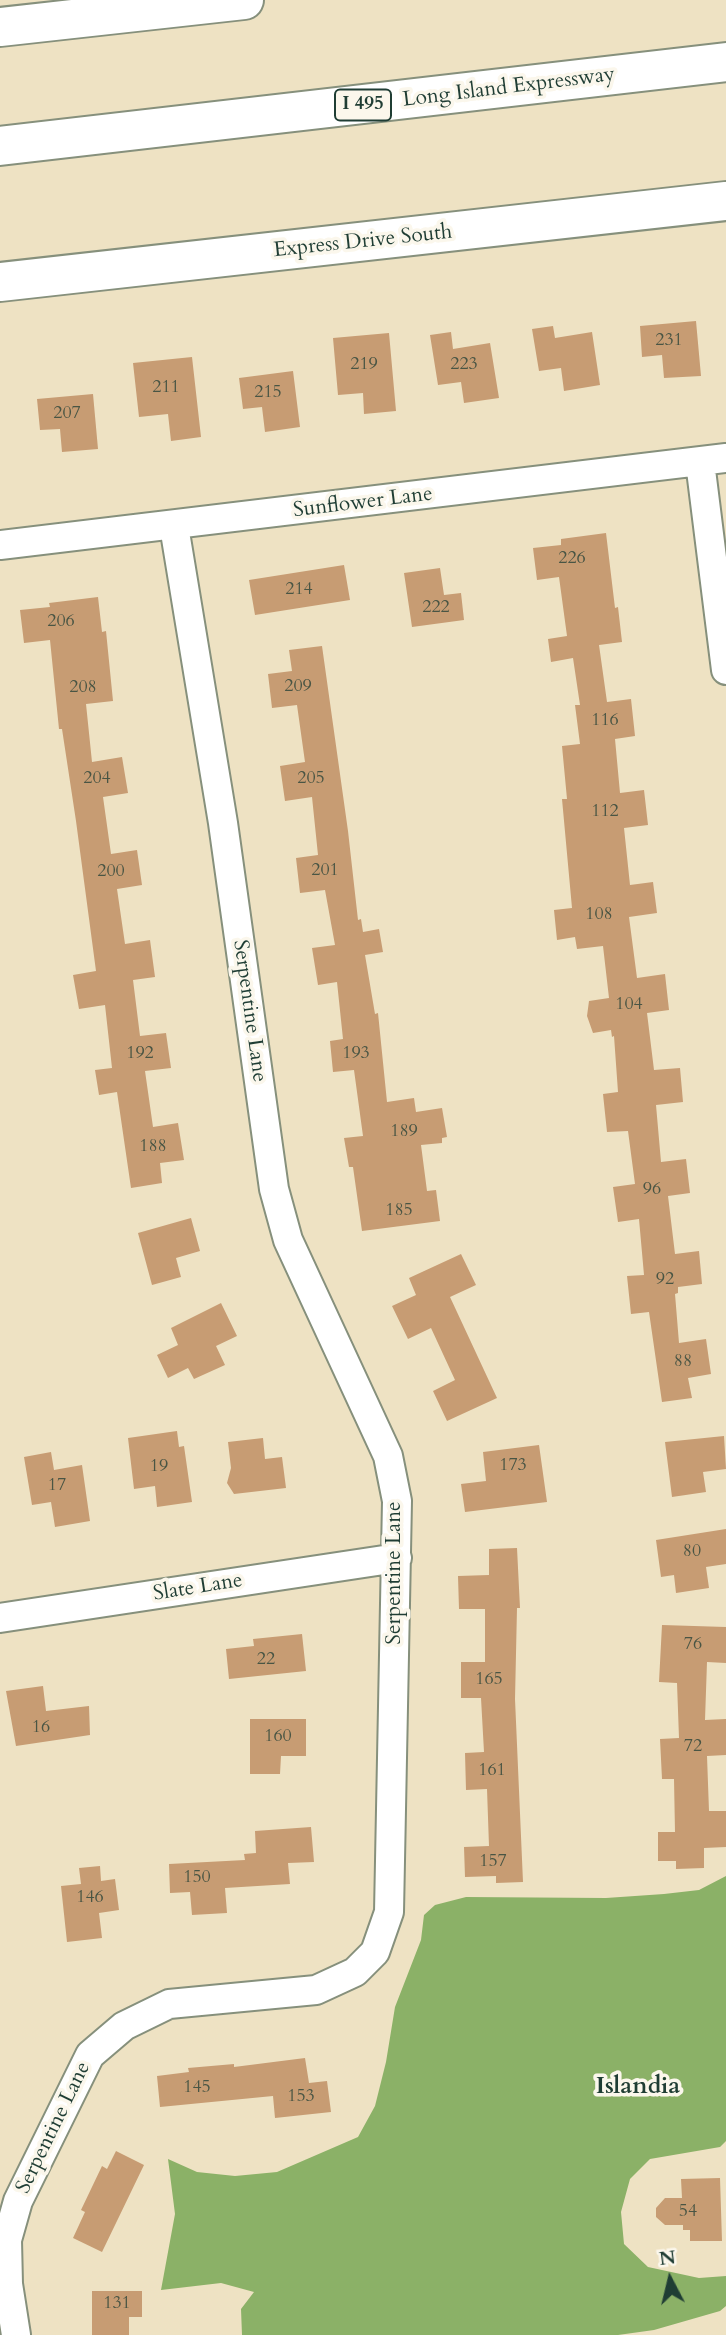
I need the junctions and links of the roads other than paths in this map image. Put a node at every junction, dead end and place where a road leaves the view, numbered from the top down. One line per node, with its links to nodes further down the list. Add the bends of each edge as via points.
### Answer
1 (244, 0): 2 (main road)
2 (0, 27)
3 (726, 62): 4 (main road, Long Island Expressway / I 495)
4 (0, 146)
5 (726, 201): 6 (main road, Express Drive South)
6 (0, 282)
7 (713, 460): 8 (street, Sunflower Lane); 10 (street)
8 (174, 526): 9 (street, Sunflower Lane); 11 (street, Serpentine Lane, via 223,823 274,1189 288,1240 388,1456 397,1501)
9 (0, 545)
10 (726, 670)
11 (397, 1558): 12 (street, Slate Lane); 13 (street, Serpentine Lane, via 389,1912 375,1952 355,1972 316,1990 169,2004 124,2026 90,2055 18,2201 7,2240)
12 (0, 1618)
13 (16, 2335)

